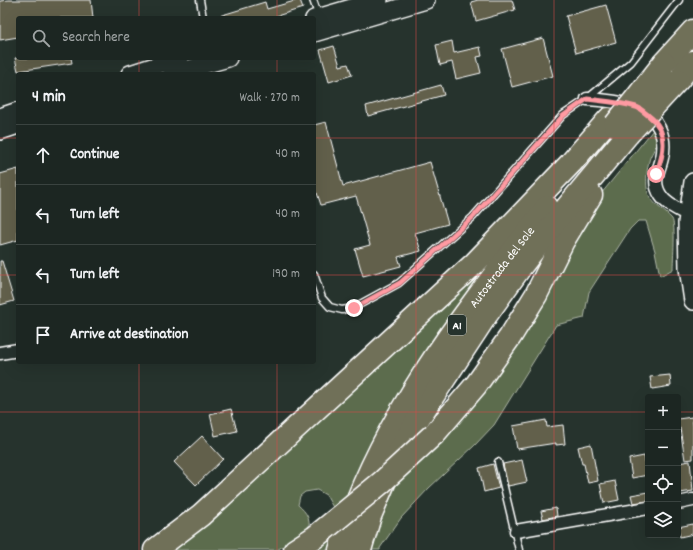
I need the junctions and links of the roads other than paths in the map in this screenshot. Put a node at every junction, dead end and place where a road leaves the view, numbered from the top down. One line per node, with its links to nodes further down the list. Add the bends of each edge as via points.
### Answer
1 (200, 0): 6 (lane)
2 (312, 0): 7 (lane)
3 (379, 0): 8 (street)
4 (426, 0): 8 (street)
5 (679, 0): 15 (lane, via 631,62)
6 (203, 16)
7 (315, 16)
8 (316, 24)
9 (693, 31): 19 (highway, bridge, via 664,63)
10 (174, 60): 13 (street)
11 (221, 60): 14 (street)
12 (693, 62): 19 (highway, bridge, via 678,80)
13 (136, 72)
14 (179, 72)
15 (587, 99): 22 (street, via 637,107 654,119 661,130 664,142 656,174 657,188 671,206); 23 (lane, via 563,116 473,217 400,283 354,308 342,310 330,307 322,298)
16 (16, 112): 17 (street)
17 (0, 117)
18 (16, 126): 20 (street)
19 (622, 129): 32 (highway, via 571,163 475,264 201,515); 33 (highway, bridge, via 590,197 563,241 536,296 476,385 434,434 382,482); 34 (highway, Autostrada del Sole / A1, via 565,184 479,293 432,362 390,428 348,523); 35 (highway, Autostrada del Sole / A1, via 487,314 414,425 390,468 370,516)
20 (0, 131)
21 (693, 182): 22 (street)
22 (688, 215): 24 (street, via 688,268)
23 (316, 280)
24 (693, 301)
25 (16, 350): 26 (street)
26 (0, 353)
27 (498, 462): 31 (lane)
28 (693, 500): 29 (street)
29 (681, 502)
30 (645, 509): 31 (street)
31 (516, 531): 36 (lane)
32 (155, 550)
33 (295, 550)
34 (340, 550)
35 (360, 550)
36 (519, 550)

